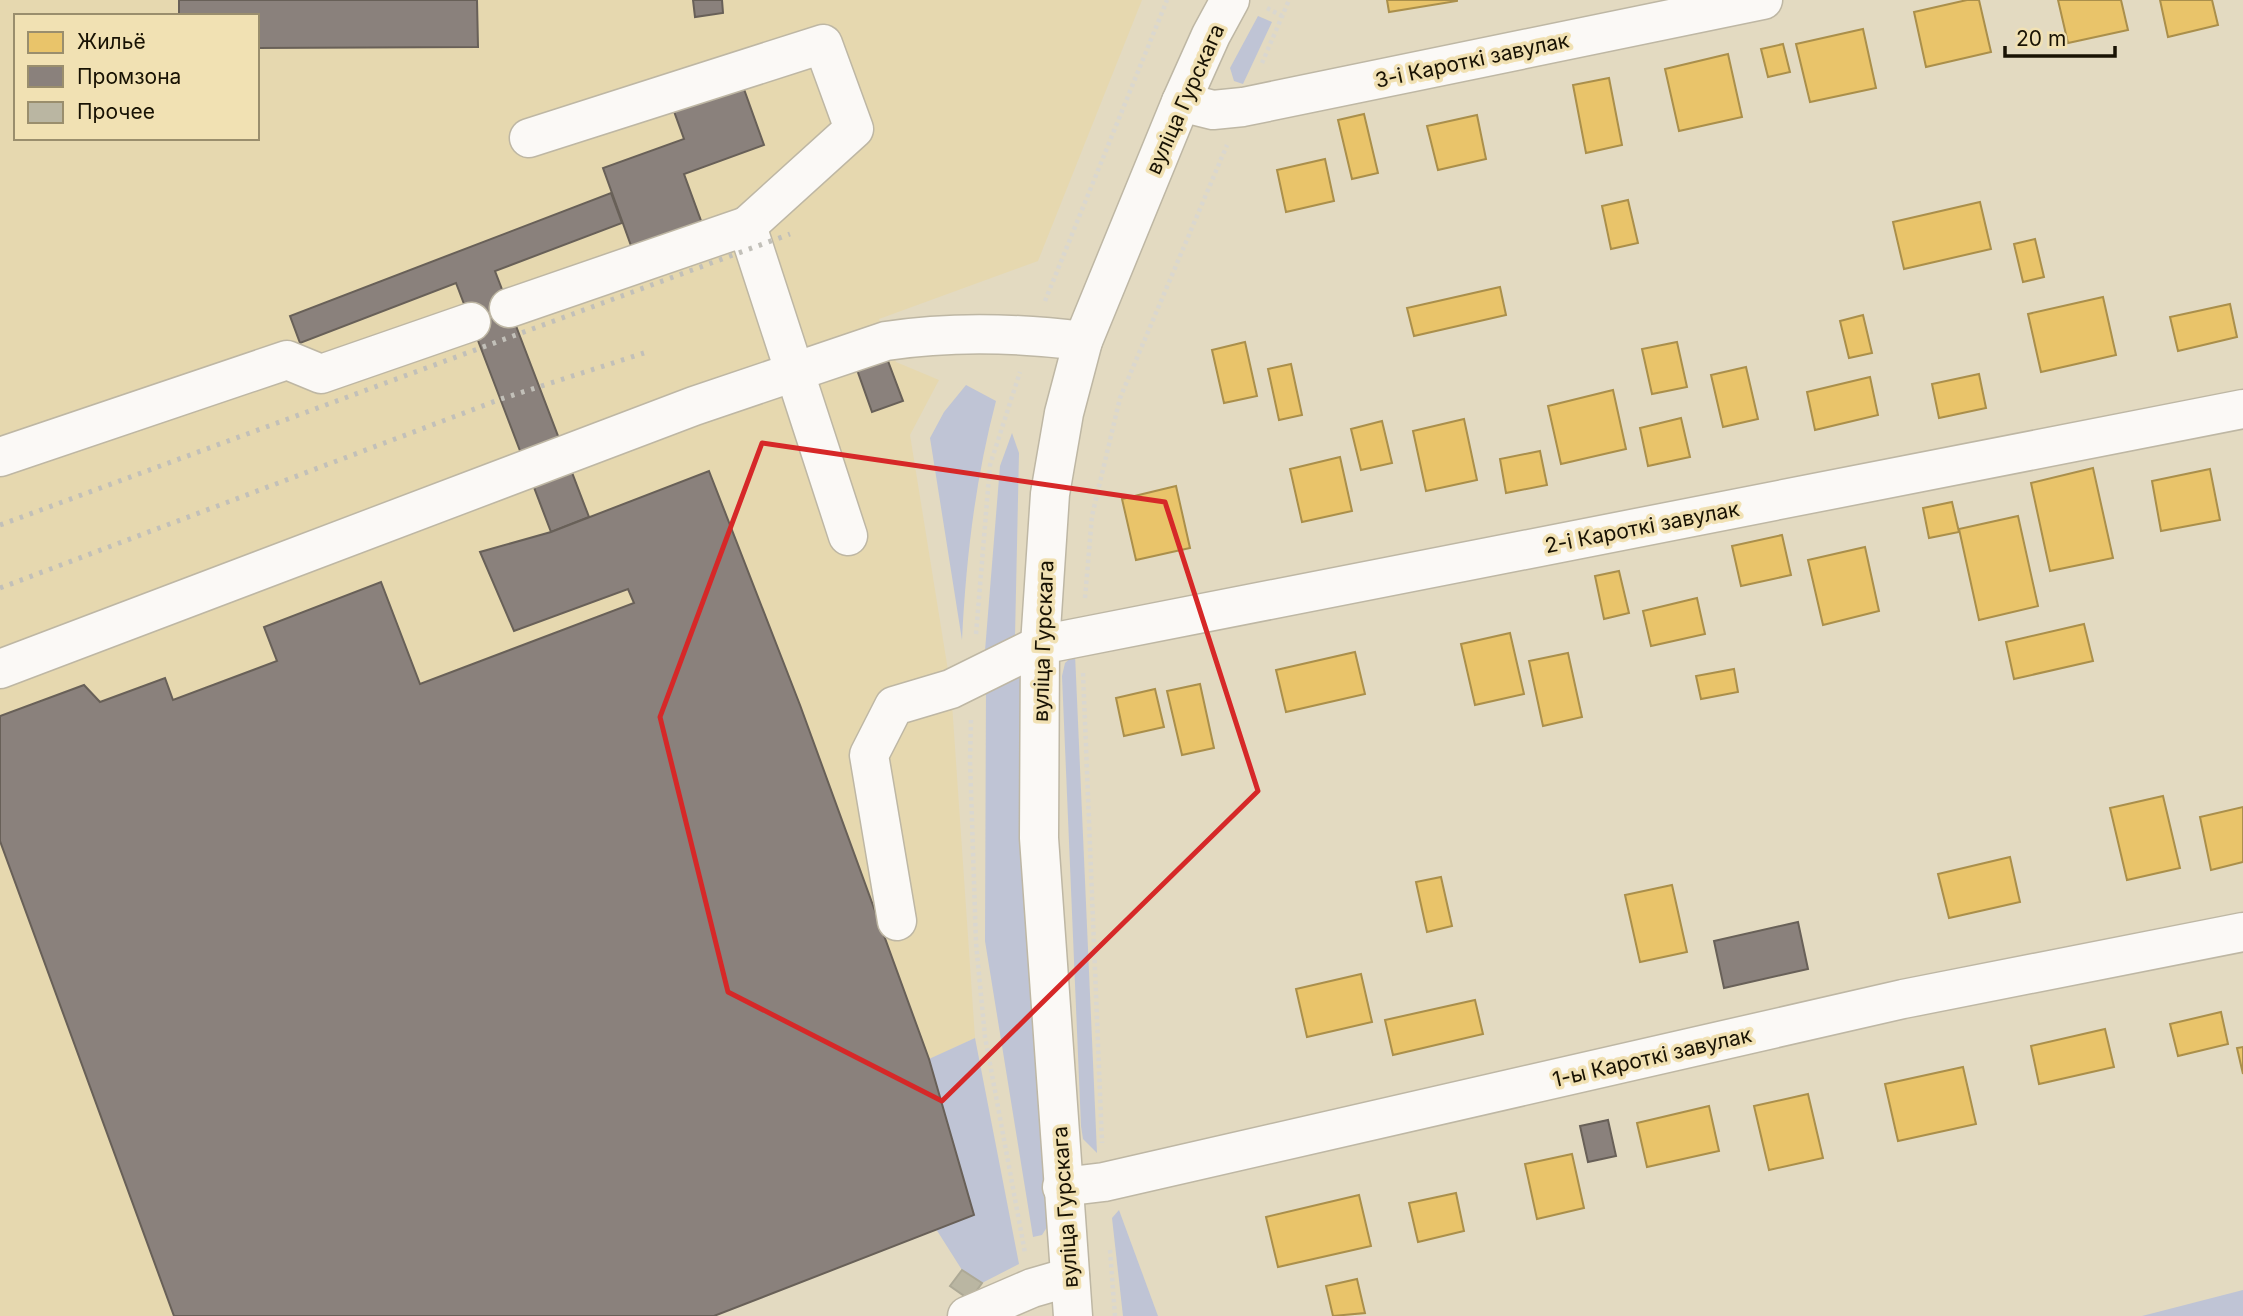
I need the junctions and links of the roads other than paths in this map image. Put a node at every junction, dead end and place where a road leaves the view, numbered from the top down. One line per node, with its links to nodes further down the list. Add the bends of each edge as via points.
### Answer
1 (1230, 0): 4 (street, вуліца Гурскага)
2 (1763, 0): 3 (street, 3-і Кароткі завулак)
3 (1623, 14): 4 (street, 3-і Кароткі завулак, via 1243,107 1213,110)
4 (1181, 102): 9 (street, вуліца Гурскага)
5 (528, 138): 6 (street, via 822,44 854,129)
6 (747, 226): 7 (street); 10 (street)
7 (509, 308)
8 (471, 322): 12 (street, via 321,374 287,360)
9 (1083, 341): 10 (street, via 1031,335 912,337); 14 (street, вуліца Гурскага, via 1050,494)
10 (795, 372): 13 (street); 15 (street)
11 (2243, 409): 14 (street, 2-і Кароткі завулак)
12 (0, 457)
13 (848, 536)
14 (1040, 645): 16 (street, 2-і Кароткі завулак, via 951,689 894,706 869,755); 18 (street, вуліца Гурскага, via 1039,838)
15 (0, 669)
16 (897, 921)
17 (2243, 932): 18 (street, 1-ы Кароткі завулак, via 1903,999)
18 (1062, 1187): 19 (street, вуліца Гурскага)
19 (1070, 1277): 20 (street); 21 (street, вуліца Гурскага)
20 (967, 1316)
21 (1073, 1316)

